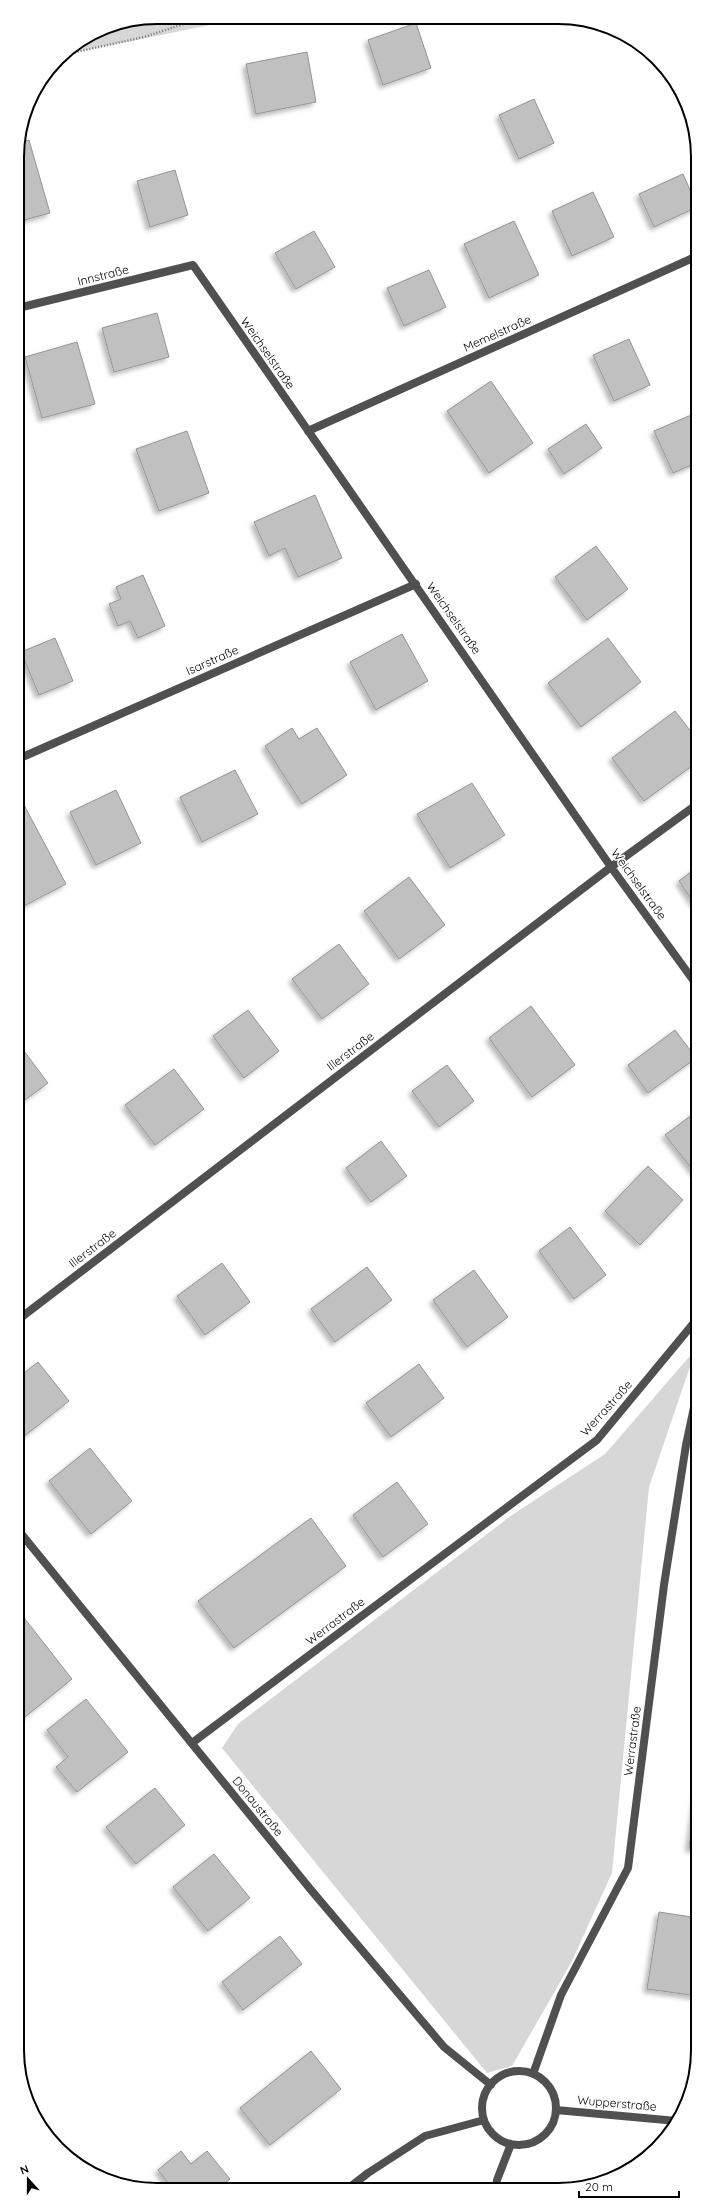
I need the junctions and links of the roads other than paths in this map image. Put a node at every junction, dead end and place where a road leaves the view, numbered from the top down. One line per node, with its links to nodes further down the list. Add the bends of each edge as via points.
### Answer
1 (691, 259): 4 (street, Memelstraße)
2 (193, 265): 3 (street, Innstraße); 4 (street, Weichselstraße)
3 (24, 307)
4 (308, 431): 5 (street, Weichselstraße)
5 (416, 584): 6 (street, Isarstraße); 8 (street, Weichselstraße)
6 (24, 756)
7 (691, 809): 8 (street, Illerstraße)
8 (611, 867): 9 (street, Weichselstraße); 10 (street, Illerstraße)
9 (691, 977)
10 (24, 1315)
11 (691, 1326): 14 (street, Werrastraße, via 597,1440)
12 (691, 1421): 15 (street, Werrastraße, via 664,1585 628,1868 561,1995)
13 (24, 1537): 14 (street, Donaustraße)
14 (192, 1743): 16 (street, Donaustraße, via 311,1890 444,2047)
15 (533, 2074): 16 (street, via 518,2071 508,2073 498,2077); 17 (street, via 548,2085 554,2097)
16 (491, 2084): 18 (street, via 484,2095)
17 (556, 2110): 19 (street, Wupperstraße); 20 (street, via 553,2123 536,2141 524,2145)
18 (484, 2120): 20 (street, via 490,2131 500,2140); 21 (street, via 425,2136)
19 (671, 2121)
20 (511, 2144): 22 (street)
21 (355, 2183)
22 (497, 2183)

